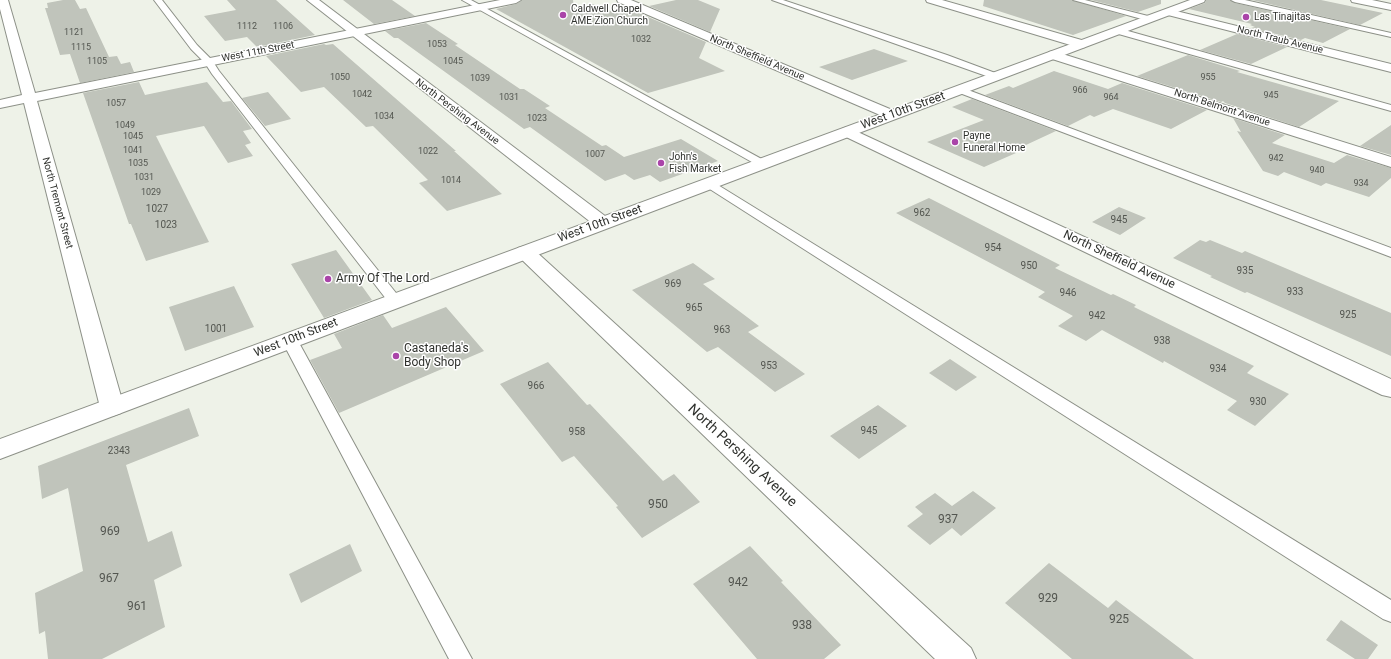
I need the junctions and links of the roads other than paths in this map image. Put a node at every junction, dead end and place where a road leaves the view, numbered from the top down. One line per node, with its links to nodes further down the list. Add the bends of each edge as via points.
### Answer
1 (3, 0): 26 (street, North Tremont Street)
2 (158, 0): 22 (lane, via 194,47)
3 (312, 0): 18 (street, North Pershing Avenue)
4 (466, 0): 14 (lane)
5 (516, 0): 14 (street, West 11th Street)
6 (622, 0): 29 (street, North Sheffield Avenue)
7 (776, 0): 24 (lane)
8 (931, 0): 20 (street)
9 (1077, 0): 16 (lane)
10 (1200, 0): 15 (street, West 10th Street)
11 (1235, 0): 19 (lane)
12 (1356, 0): 13 (street)
13 (1391, 7)
14 (479, 8): 18 (street, West 11th Street); 32 (lane)
15 (1168, 12): 16 (street, West 10th Street); 23 (street, North Traub Avenue)
16 (1149, 19): 17 (street, West 10th Street)
17 (1118, 31): 20 (street, West 10th Street); 28 (lane)
18 (355, 33): 22 (street, West 11th Street); 34 (street, North Pershing Avenue)
19 (1391, 35)
20 (1081, 44): 21 (street, West 10th Street)
21 (1053, 55): 24 (street, West 10th Street); 31 (street, North Belmont Avenue)
22 (209, 62): 26 (street, West 11th Street); 37 (lane)
23 (1391, 68)
24 (995, 76): 25 (street, West 10th Street)
25 (960, 90): 29 (street, West 10th Street); 36 (lane)
26 (29, 98): 27 (street, West 11th Street); 40 (street, North Tremont Street)
27 (0, 104)
28 (1391, 108)
29 (892, 115): 30 (street, West 10th Street)
30 (847, 132): 32 (street, West 10th Street); 39 (street, North Sheffield Avenue)
31 (1391, 162)
32 (762, 164): 33 (street, West 10th Street)
33 (709, 184): 34 (street, West 10th Street); 42 (lane)
34 (603, 223): 35 (street, West 10th Street)
35 (525, 252): 37 (street, West 10th Street); 44 (street, North Pershing Avenue)
36 (1391, 253)
37 (395, 301): 38 (street, West 10th Street)
38 (290, 341): 40 (street, West 10th Street); 43 (lane)
39 (1391, 389)
40 (112, 407): 41 (street, West 10th Street)
41 (0, 449)
42 (1391, 612)
43 (462, 659)
44 (959, 659)

